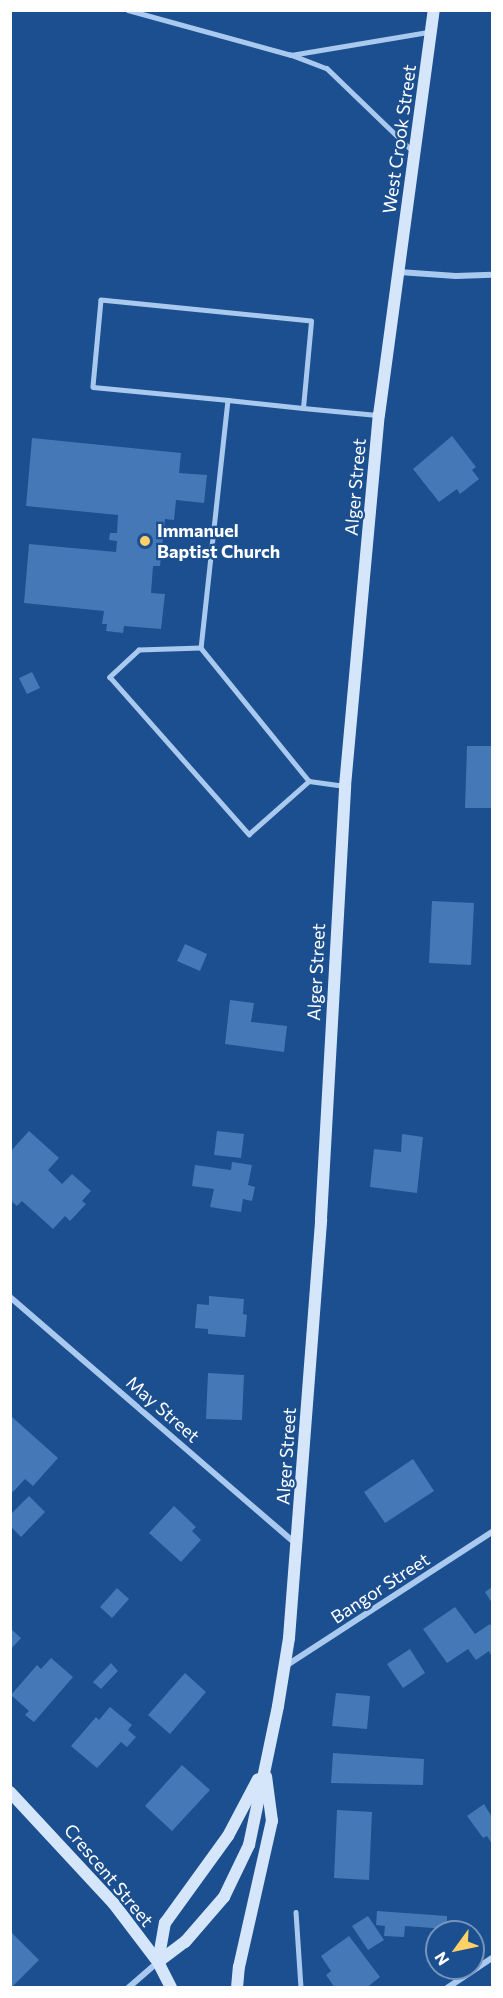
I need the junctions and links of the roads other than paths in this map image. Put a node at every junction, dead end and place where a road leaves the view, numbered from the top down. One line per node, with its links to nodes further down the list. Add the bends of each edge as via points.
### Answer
1 (128, 10): 4 (lane)
2 (434, 10): 3 (main road, West Crook Street)
3 (431, 31): 4 (lane); 5 (main road, West Crook Street)
4 (291, 55): 5 (lane, via 327,69)
5 (415, 154): 6 (main road, West Crook Street)
6 (399, 272): 7 (street); 10 (main road, Alger Street)
7 (492, 275)
8 (228, 400): 9 (lane); 9 (lane, via 93,387 101,300 311,321); 11 (lane)
9 (303, 408): 10 (lane)
10 (379, 415): 13 (main road, Alger Street)
11 (201, 648): 12 (lane); 12 (lane, via 139,650 110,677 249,834)
12 (309, 781): 13 (lane)
13 (345, 786): 16 (main road, Alger Street, via 324,1180)
14 (10, 1297): 16 (street, May Street)
15 (492, 1532): 17 (street, Bangor Street)
16 (297, 1545): 17 (main road, Alger Street)
17 (283, 1668): 18 (main road, Alger Street)
18 (265, 1766): 22 (main road, Alger Street, via 228,1836 165,1923); 22 (main road, Alger Street, via 249,1845 224,1897 185,1942); 25 (main road, via 272,1821 238,1967)
19 (10, 1792): 22 (main road, Crescent Street, via 114,1904)
20 (296, 1912): 26 (lane)
21 (492, 1958): 27 (street)
22 (158, 1962): 23 (street); 24 (main road, Crescent Street)
23 (128, 1988)
24 (171, 1988)
25 (237, 1988)
26 (301, 1988)
27 (447, 1988)

